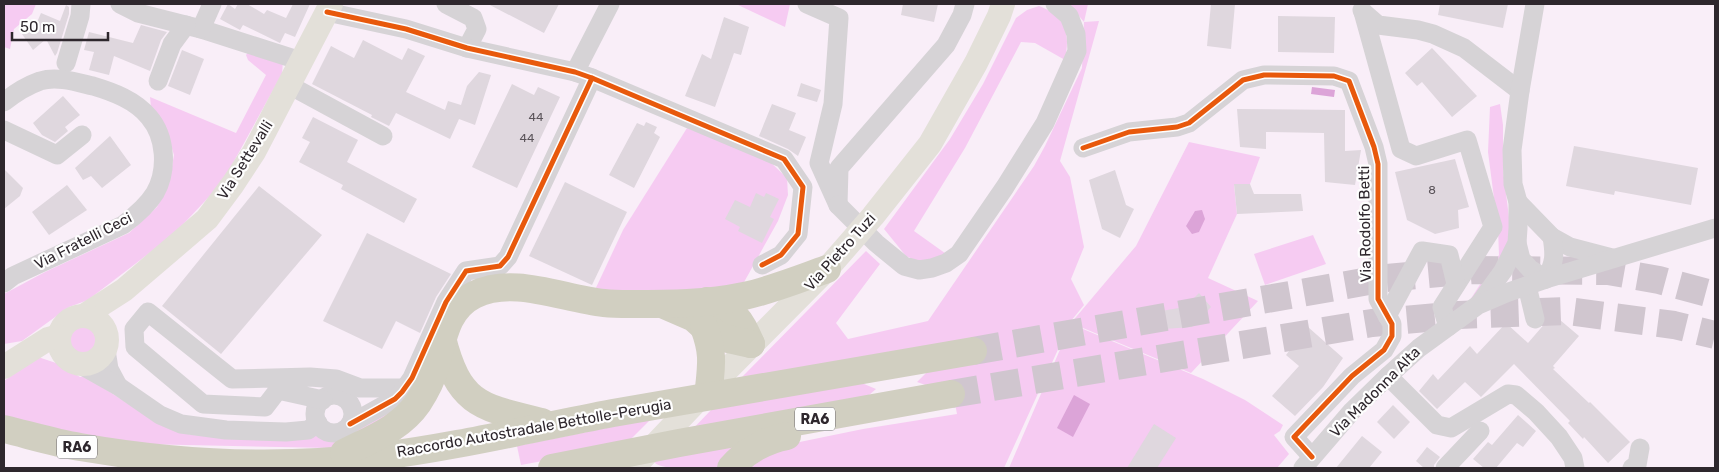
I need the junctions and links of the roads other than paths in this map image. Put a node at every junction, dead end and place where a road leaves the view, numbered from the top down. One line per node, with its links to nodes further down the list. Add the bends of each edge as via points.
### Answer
1 (81, 4): 16 (street)
2 (120, 4): 13 (street, via 138,13)
3 (212, 4): 13 (street)
4 (446, 4): 14 (street, via 474,18 476,28)
5 (610, 4): 17 (street)
6 (806, 4): 27 (street, via 839,18 833,104 818,163)
7 (965, 4): 27 (street, via 946,45 839,168)
8 (1003, 4): 33 (main road, Via Pietro Tuzi, via 976,63 930,144)
9 (1055, 4): 27 (street, via 1069,16 1078,51 1045,124 959,254 932,268 918,270 904,266)
10 (1535, 4): 20 (street, Via Madonna Alta)
11 (329, 8): 14 (street); 15 (main road, Via Settevalli)
12 (1361, 8): 20 (street, via 1378,25 1433,34 1464,48); 36 (street, via 1400,149 1416,156 1467,140 1493,227)
13 (193, 27): 15 (street); 18 (street, via 172,44)
14 (467, 48): 17 (street)
15 (301, 60): 19 (main road, Via Settevalli)
16 (66, 63)
17 (584, 75): 32 (street, via 784,160 803,187 798,234 781,255); 52 (street, via 508,257 500,266 466,271 446,302)
18 (158, 81)
19 (289, 85): 24 (street); 42 (main road, Via Settevalli, via 254,152 207,219 124,290)
20 (1520, 91): 26 (street, Via Madonna Alta, via 1512,150 1513,184)
21 (4, 102): 35 (street, Via Fratelli Ceci, via 18,90 41,81 59,80 78,82 125,98 149,116 158,129 164,167 155,192 137,215 123,225)
22 (4, 130): 23 (street, via 57,155)
23 (82, 135)
24 (383, 136)
25 (1083, 148): 40 (street, Via Rodolfo Betti, via 1129,132 1190,123 1243,80 1264,75 1334,76 1349,81 1378,164 1371,197 1378,299)
26 (1518, 202): 29 (street, Via Madonna Alta); 30 (street, Via Madonna Alta)
27 (838, 205)
28 (1715, 228): 31 (street, Via Madonna Alta)
29 (1552, 237): 31 (street, Via Madonna Alta, via 1570,247); 34 (street, via 1555,255)
30 (1516, 243): 34 (street, via 1521,259); 38 (street, Via Madonna Alta, via 1503,271)
31 (1616, 258): 34 (street, Via Madonna Alta)
32 (762, 265)
33 (827, 270): 39 (highway, via 743,296); 45 (main road, Via Pietro Tuzi)
34 (1546, 279): 37 (street, Via Madonna Alta)
35 (4, 283)
36 (1456, 284): 40 (street, via 1448,255 1422,251); 43 (street, via 1442,307)
37 (1527, 286): 38 (street, Via Madonna Alta); 41 (street)
38 (1478, 305): 43 (street, Via Madonna Alta)
39 (706, 314): 44 (highway, via 663,304 604,303 513,286 474,295 457,308); 45 (highway, via 724,308 736,315); 53 (highway, via 712,358)
40 (1387, 316): 66 (street, Via Rodolfo Betti, via 1392,324 1392,336 1384,350 1352,376 1294,437)
41 (1535, 319)
42 (94, 321): 46 (main road, via 108,338); 47 (main road, Via Settevalli, via 71,319 65,323)
43 (1448, 327): 50 (street, Via Madonna Alta, via 1418,348)
44 (442, 337): 61 (highway, via 452,372 466,393 504,414); 65 (highway, via 429,386 418,404 393,428)
45 (751, 344): 53 (main road, Via Pietro Tuzi)
46 (106, 350): 47 (main road, Via Settevalli, via 95,362); 51 (street, via 109,369)
47 (67, 351): 49 (main road, Via Settevalli, via 48,339); 51 (street)
48 (973, 351): 61 (highway, Raccordo Autostradale Bettolle-Perugia / RA6)
49 (4, 367)
50 (1388, 376): 66 (street, Via Madonna Alta, via 1352,411); 67 (street, via 1438,425 1451,428 1508,394 1516,395 1559,437)
51 (118, 386): 59 (street, via 160,415 200,428 286,432 308,430)
52 (405, 388): 55 (street, via 360,388 336,380 310,378 232,378 148,312 134,329 135,347 203,404 265,407 278,390); 57 (street, via 395,399)
53 (709, 388): 70 (main road, Via Pietro Tuzi)
54 (951, 394): 58 (highway, RA6)
55 (322, 400): 56 (street, via 337,396); 59 (street, via 317,406)
56 (348, 401): 57 (street, via 369,407); 60 (street, via 353,412)
57 (383, 405): 60 (street)
58 (879, 408): 68 (highway, RA6); 72 (highway, via 835,428 775,439 738,459)
59 (318, 423): 60 (street, via 334,433)
60 (350, 424)
61 (552, 424): 65 (highway, Raccordo Autostradale Bettolle-Perugia / RA6, via 432,448)
62 (4, 429): 65 (highway, Raccordo Autostradale Bettolle-Perugia / RA6, via 78,447 152,458 261,464)
63 (1480, 431): 73 (street)
64 (1640, 448): 74 (street, via 1637,465)
65 (328, 461)
66 (1308, 463)
67 (1571, 465)
68 (552, 468)
69 (609, 468): 71 (highway)
70 (633, 468)
71 (640, 468)
72 (732, 468)
73 (1445, 468)
74 (1632, 468)

